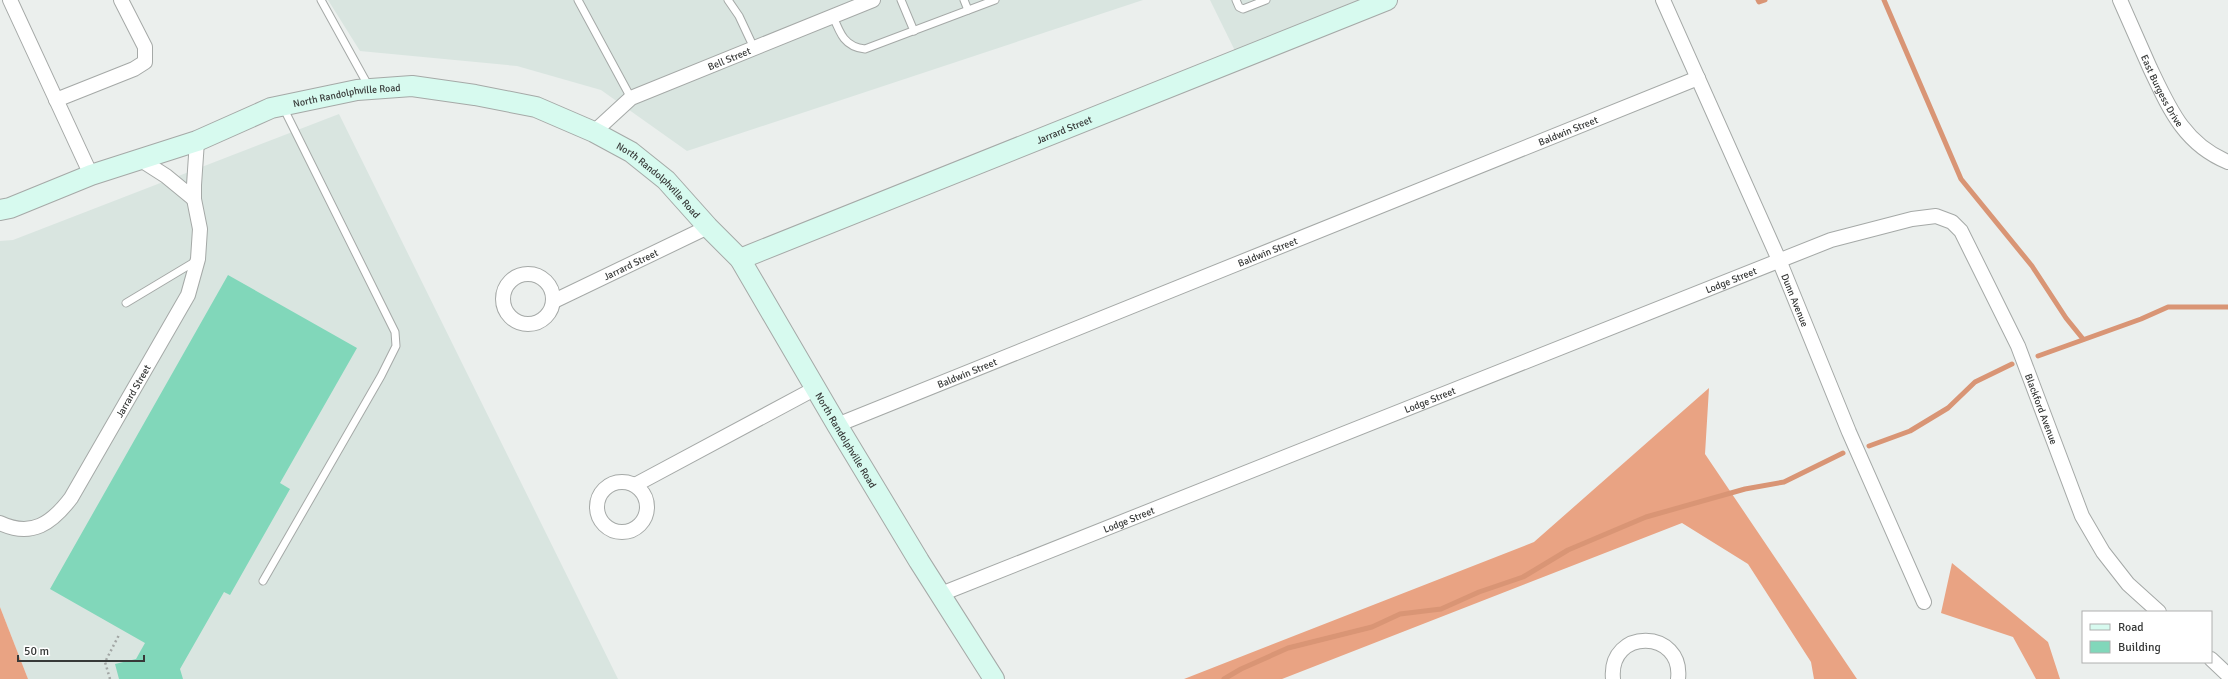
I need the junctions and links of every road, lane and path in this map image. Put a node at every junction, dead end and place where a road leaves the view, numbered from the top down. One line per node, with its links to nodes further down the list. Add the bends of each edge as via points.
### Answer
1 (10, 0): 22 (street)
2 (121, 0): 22 (street, via 145,47 145,62 134,69)
3 (320, 0): 20 (lane)
4 (578, 0): 21 (lane)
5 (729, 0): 18 (lane)
6 (873, 0): 16 (street, Bell Street)
7 (901, 0): 17 (lane)
8 (964, 0): 15 (lane)
9 (995, 0): 15 (lane)
10 (1236, 0): 11 (lane, via 1243,9)
11 (1266, 0)
12 (1387, 0): 34 (street, Jarrard Street)
13 (1663, 0): 19 (street, Dunn Avenue)
14 (2120, 0): 27 (street, East Burgess Drive, via 2172,115 2202,147)
15 (968, 10): 17 (lane)
16 (833, 16): 17 (lane, via 846,43 857,48 865,49); 18 (street, Bell Street)
17 (914, 31)
18 (754, 48): 21 (street, Bell Street)
19 (1698, 78): 35 (street, Dunn Avenue); 39 (street, Baldwin Street)
20 (370, 89): 23 (street, North Randolphville Road); 24 (street, North Randolphville Road, via 412,86 528,105)
21 (631, 98): 24 (street, Bell Street)
22 (56, 100): 28 (street)
23 (282, 105): 25 (street, North Randolphville Road); 42 (lane, via 394,332 396,346 382,376)
24 (594, 132): 32 (street, North Randolphville Road, via 631,152 666,180)
25 (197, 141): 26 (street, North Randolphville Road); 29 (street, Jarrard Street)
26 (141, 160): 28 (street, North Randolphville Road); 29 (street, via 166,176)
27 (2228, 162)
28 (91, 175): 30 (street, North Randolphville Road)
29 (194, 200): 33 (street, Jarrard Street, via 200,229)
30 (0, 210)
31 (1922, 218): 35 (street, Lodge Street, via 1831,240); 45 (street, Blackford Avenue, via 1936,216 1952,222 1961,231 2018,346 2082,516 2103,552 2128,584)
32 (708, 228): 34 (street, North Randolphville Road); 36 (street, Jarrard Street)
33 (198, 259): 37 (lane); 41 (street, Jarrard Street, via 188,295 64,507 51,520 31,529)
34 (740, 259): 38 (street, North Randolphville Road)
35 (1779, 260): 43 (street, Lodge Street); 44 (street, Dunn Avenue, via 1849,432)
36 (554, 301)
37 (126, 303)
38 (816, 388): 39 (street, North Randolphville Road); 40 (street)
39 (837, 425): 43 (street, North Randolphville Road)
40 (635, 485)
41 (0, 523)
42 (263, 581)
43 (941, 594): 50 (street, North Randolphville Road)
44 (1924, 602)
45 (2158, 611)
46 (119, 635): 49 (path, via 105,662)
47 (2212, 660): 48 (street)
48 (2228, 675)
49 (110, 679)
50 (994, 679)
51 (1613, 679): 52 (street, via 1614,661 1620,652 1632,643 1648,640 1658,642 1673,655 1678,666)
52 (1678, 679)

